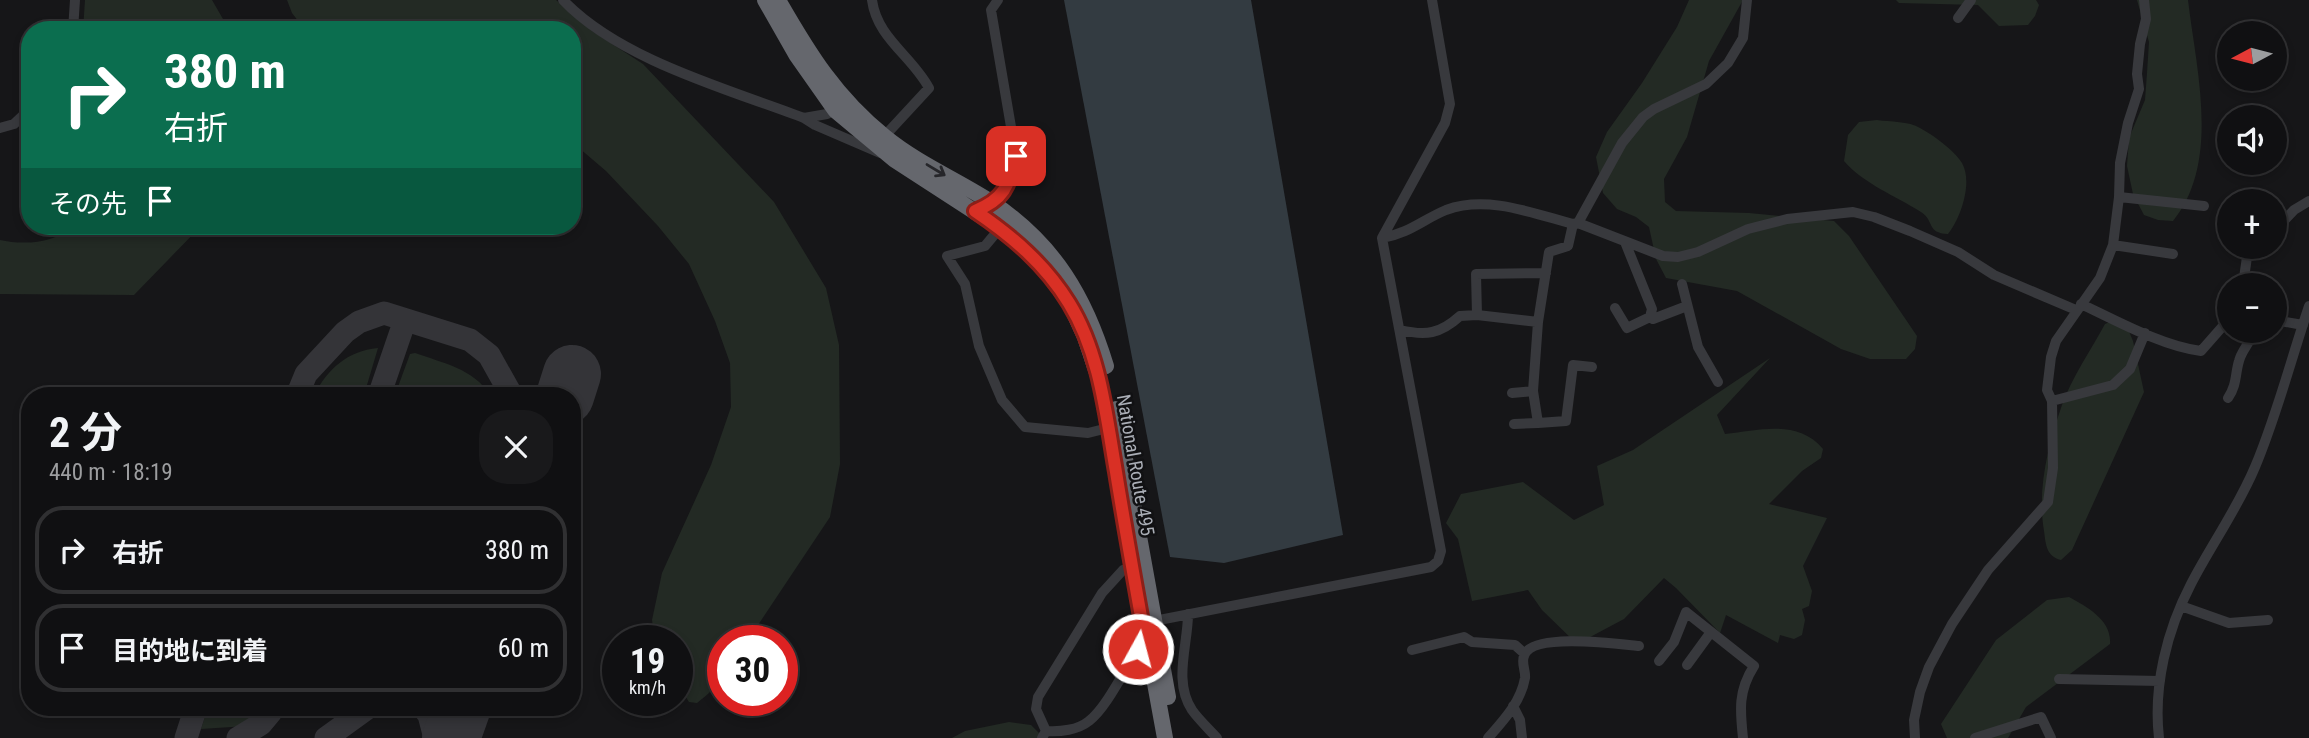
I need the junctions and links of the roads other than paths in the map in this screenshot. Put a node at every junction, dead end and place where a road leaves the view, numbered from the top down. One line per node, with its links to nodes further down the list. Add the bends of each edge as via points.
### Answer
1 (75, 0): 12 (street)
2 (563, 0): 15 (street, via 652,61)
3 (765, 0): 13 (highway, National Route 495)
4 (778, 0): 17 (highway, National Route 495, via 823,74)
5 (872, 0): 17 (street, via 884,33 929,88)
6 (998, 0): 21 (street, via 991,10 1016,156 1009,186)
7 (1432, 0): 27 (street, via 1450,104 1445,123)
8 (1747, 0): 25 (street, via 1743,38 1728,63 1706,85 1643,117 1622,143)
9 (1971, 0): 11 (street)
10 (2144, 0): 19 (street, via 2139,89 2120,163)
11 (1958, 18)
12 (74, 21)
13 (835, 110): 15 (street); 17 (highway, National Route 495)
14 (21, 117): 16 (street)
15 (804, 118): 18 (street)
16 (0, 128)
17 (880, 141): 18 (highway, National Route 495); 21 (highway, National Route 495, one-way to 21, via 902,149)
18 (895, 160): 23 (highway, National Route 495)
19 (2119, 197): 22 (street); 29 (street)
20 (2309, 201): 24 (street)
21 (993, 204): 23 (street); 59 (highway, National Route 495, via 1025,227 1059,265 1096,334 1111,383)
22 (2204, 206)
23 (975, 211): 26 (highway, National Route 495)
24 (2287, 217)
25 (1575, 224): 27 (street, via 1487,203 1459,206 1401,234); 28 (street); 31 (street, via 1568,246 1549,252)
26 (1000, 228): 54 (highway, National Route 495, via 1041,264 1070,304 1100,382); 54 (street, via 985,246 947,256 965,284 979,346 1002,400 1025,427 1088,433)
27 (1382, 238): 42 (street)
28 (1625, 242): 35 (street, via 1678,257 1748,229 1787,219 1853,212 1910,231 1958,252 1994,275); 38 (street, via 1645,287)
29 (2113, 245): 30 (street); 35 (street, via 2100,278)
30 (2173, 254)
31 (1546, 273): 37 (street, via 1476,274); 39 (street)
32 (1682, 284): 33 (street)
33 (1687, 306): 38 (street); 47 (street, via 1698,346)
34 (2309, 306): 41 (street)
35 (2078, 307): 43 (street); 51 (street, via 2051,357 2046,390)
36 (1615, 308): 38 (street, via 1628,328)
37 (1477, 315): 39 (street); 42 (street, via 1460,316 1444,330 1418,334)
38 (1650, 317)
39 (1538, 322): 48 (street)
40 (2287, 322): 41 (street)
41 (2303, 325): 56 (street, via 2255,467)
42 (1400, 330): 57 (street, via 1441,551 1438,561)
43 (2145, 333): 44 (street, via 2201,351); 51 (street, via 2130,369 2113,385)
44 (2217, 333)
45 (2250, 343): 50 (street, via 2242,352)
46 (1592, 367): 52 (street, via 1573,365 1571,421)
47 (1718, 382)
48 (1533, 391): 49 (street); 52 (street)
49 (1512, 393)
50 (2228, 398)
51 (2052, 401): 77 (street, via 2053,468 2048,502 1988,570 1952,624 1920,692)
52 (1538, 423): 53 (street)
53 (1514, 424)
54 (1108, 428): 55 (highway, National Route 495)
55 (1132, 567): 59 (highway, National Route 495); 70 (street, via 1123,570 1102,593 1038,697 1036,709)
56 (2181, 606): 58 (street, via 2229,623); 68 (street)
57 (1188, 614): 59 (street); 73 (street, via 1184,695)
58 (2268, 620)
59 (1148, 622): 61 (highway, National Route 495); 72 (highway, National Route 495)
60 (1711, 632): 65 (street, via 1686,612); 66 (street); 76 (street, via 1754,666 1744,682)
61 (1145, 639): 70 (street, via 1089,722); 71 (highway, National Route 495)
62 (1639, 646): 64 (street, via 1539,643)
63 (1412, 650): 64 (street, via 1464,637 1472,642 1515,645)
64 (1525, 654): 69 (street, via 1525,677)
65 (1660, 661)
66 (1687, 665)
67 (2059, 679): 68 (street)
68 (2160, 681): 80 (street)
69 (1513, 706): 74 (street); 75 (street)
70 (1044, 734)
71 (1165, 738)
72 (1175, 738)
73 (1217, 738)
74 (1488, 738)
75 (1522, 738)
76 (1742, 738)
77 (1915, 738)
78 (1975, 738): 79 (street, via 2041,717)
79 (2051, 738)
80 (2160, 738)

